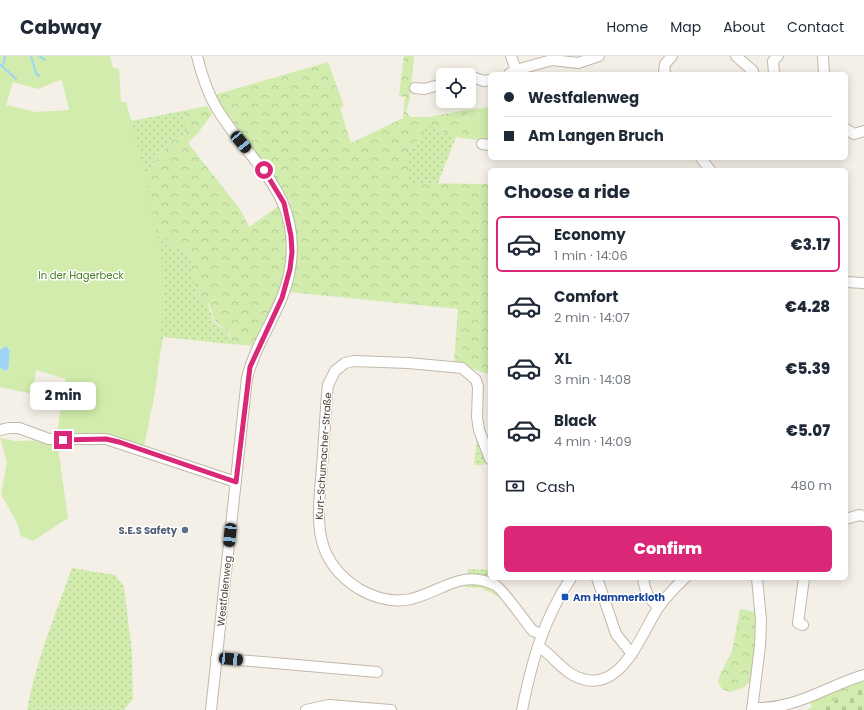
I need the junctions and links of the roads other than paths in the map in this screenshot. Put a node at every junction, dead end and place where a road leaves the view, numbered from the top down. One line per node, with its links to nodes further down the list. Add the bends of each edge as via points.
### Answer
1 (197, 56): 23 (street, Westfalenweg, via 209,94 218,112 272,180 282,198 291,236 292,258 287,285 247,378)
2 (511, 56): 9 (street)
3 (599, 56): 9 (street, via 578,63 552,60)
4 (672, 56): 10 (street, via 665,64)
5 (736, 56): 8 (street)
6 (778, 56): 11 (street, via 773,61)
7 (823, 56): 12 (street)
8 (753, 71)
9 (513, 72)
10 (664, 72)
11 (774, 72)
12 (824, 72)
13 (476, 78): 14 (street)
14 (488, 80)
15 (436, 86): 16 (street)
16 (416, 88)
17 (848, 130): 18 (street, via 854,134)
18 (864, 131)
19 (848, 282): 20 (street)
20 (864, 283)
21 (0, 430): 23 (street, via 19,428 39,437 56,440 106,439)
22 (488, 454): 32 (street, Kurt-Schumacher-Straße, via 479,430 476,380 462,368 364,360 345,363 331,377 327,394 318,525 329,559 350,583 387,600 413,598 462,579)
23 (236, 482): 38 (street, Westfalenweg)
24 (864, 516): 25 (street)
25 (848, 518)
26 (570, 580): 35 (street, via 549,614)
27 (598, 580): 37 (street, via 616,634)
28 (643, 580): 33 (street, via 645,592)
29 (683, 580): 33 (street)
30 (757, 580): 41 (street, via 761,620 760,646)
31 (804, 580): 34 (street, via 798,623)
32 (498, 582): 35 (street, Kurt-Schumacher-Straße, via 533,631)
33 (659, 607): 37 (street)
34 (803, 625)
35 (542, 634): 36 (street)
36 (538, 646): 37 (street, via 573,675 588,680 602,679 614,674); 45 (street)
37 (632, 654)
38 (216, 658): 39 (street); 42 (street, Westfalenweg)
39 (377, 672)
40 (864, 675): 41 (street, via 795,704 773,710)
41 (752, 709)
42 (211, 710)
43 (306, 710): 44 (street, via 329,705)
44 (391, 710)
45 (522, 710)

